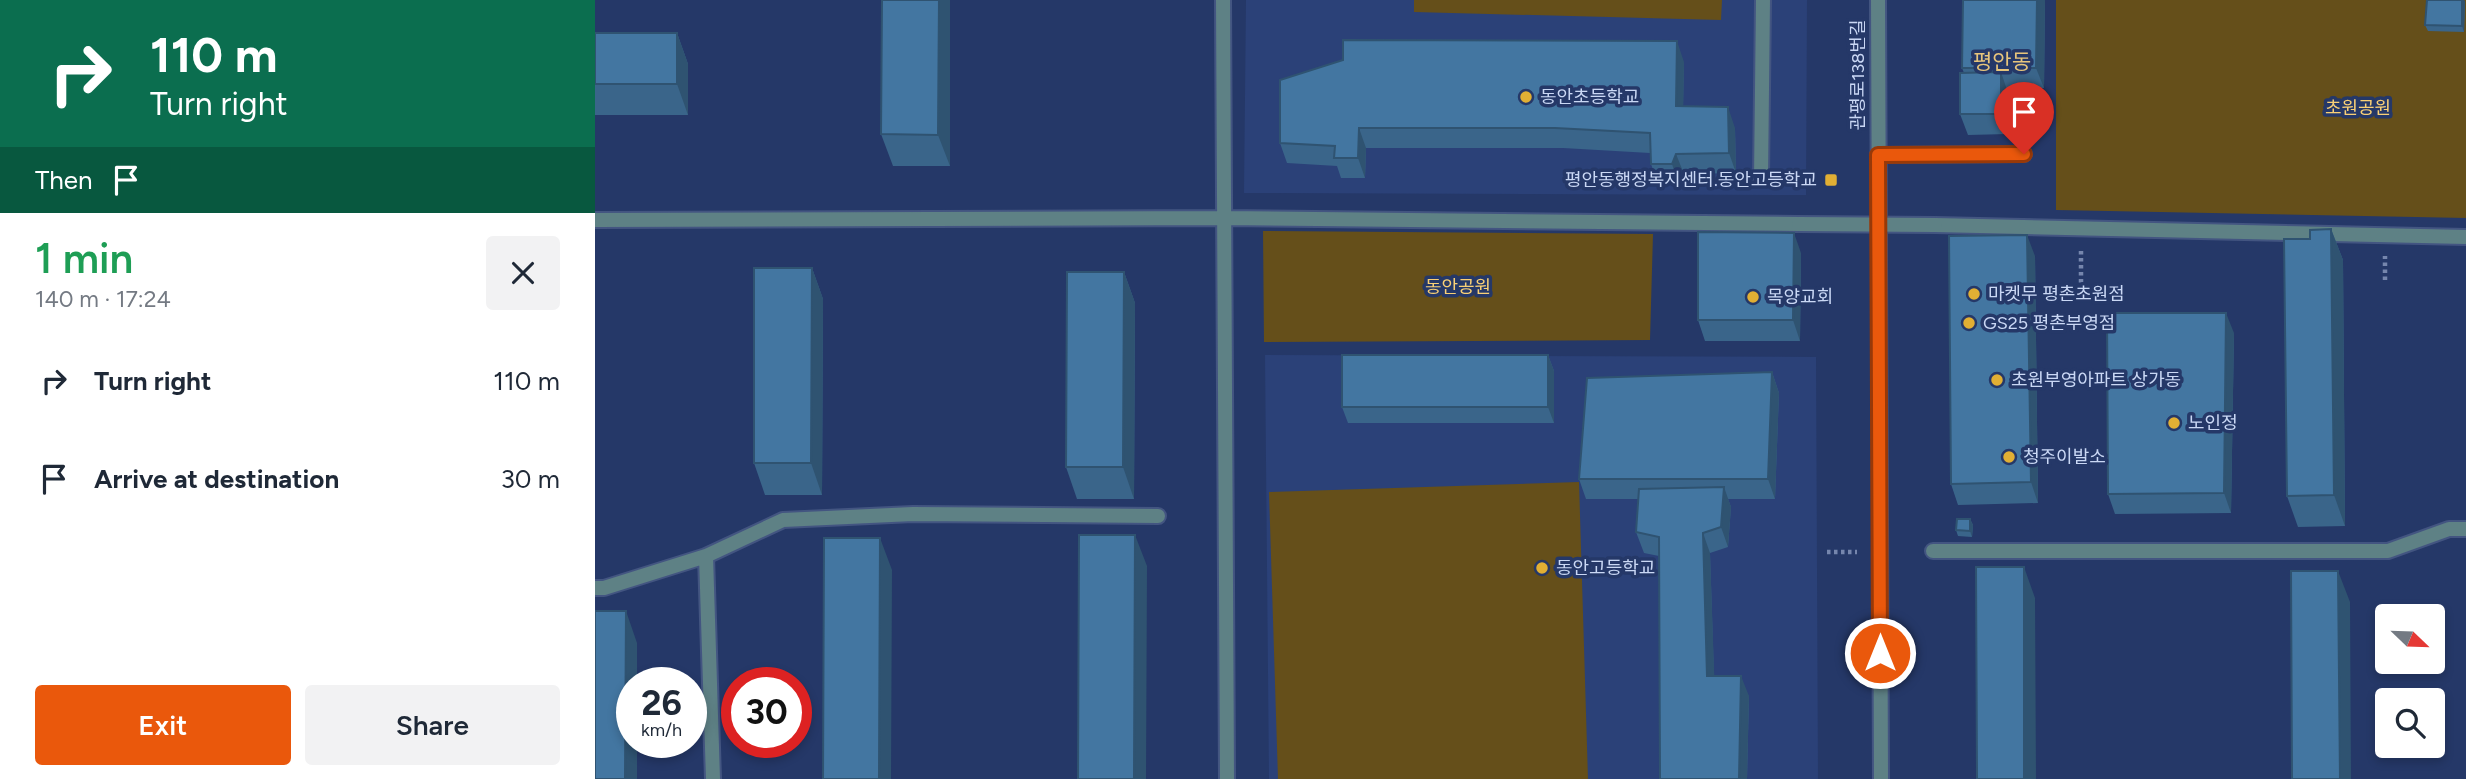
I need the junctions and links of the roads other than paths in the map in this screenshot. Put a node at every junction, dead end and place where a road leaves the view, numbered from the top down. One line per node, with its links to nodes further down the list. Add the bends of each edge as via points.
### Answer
1 (1223, 0): 7 (street)
2 (1763, 0): 6 (street)
3 (1878, 0): 5 (street, 관평로138번길)
4 (2024, 154): 5 (street)
5 (1878, 155): 17 (street, 관평로138번길)
6 (1761, 179)
7 (1224, 218): 8 (street); 9 (street, bridge, via 1935,225); 16 (street)
8 (595, 220)
9 (2466, 237)
10 (1158, 516): 13 (street, via 913,514 783,520)
11 (2466, 529): 12 (street, via 2449,529 2388,551)
12 (1933, 551)
13 (706, 556): 14 (street); 15 (street)
14 (595, 588)
15 (713, 779)
16 (1227, 779)
17 (1881, 779)

